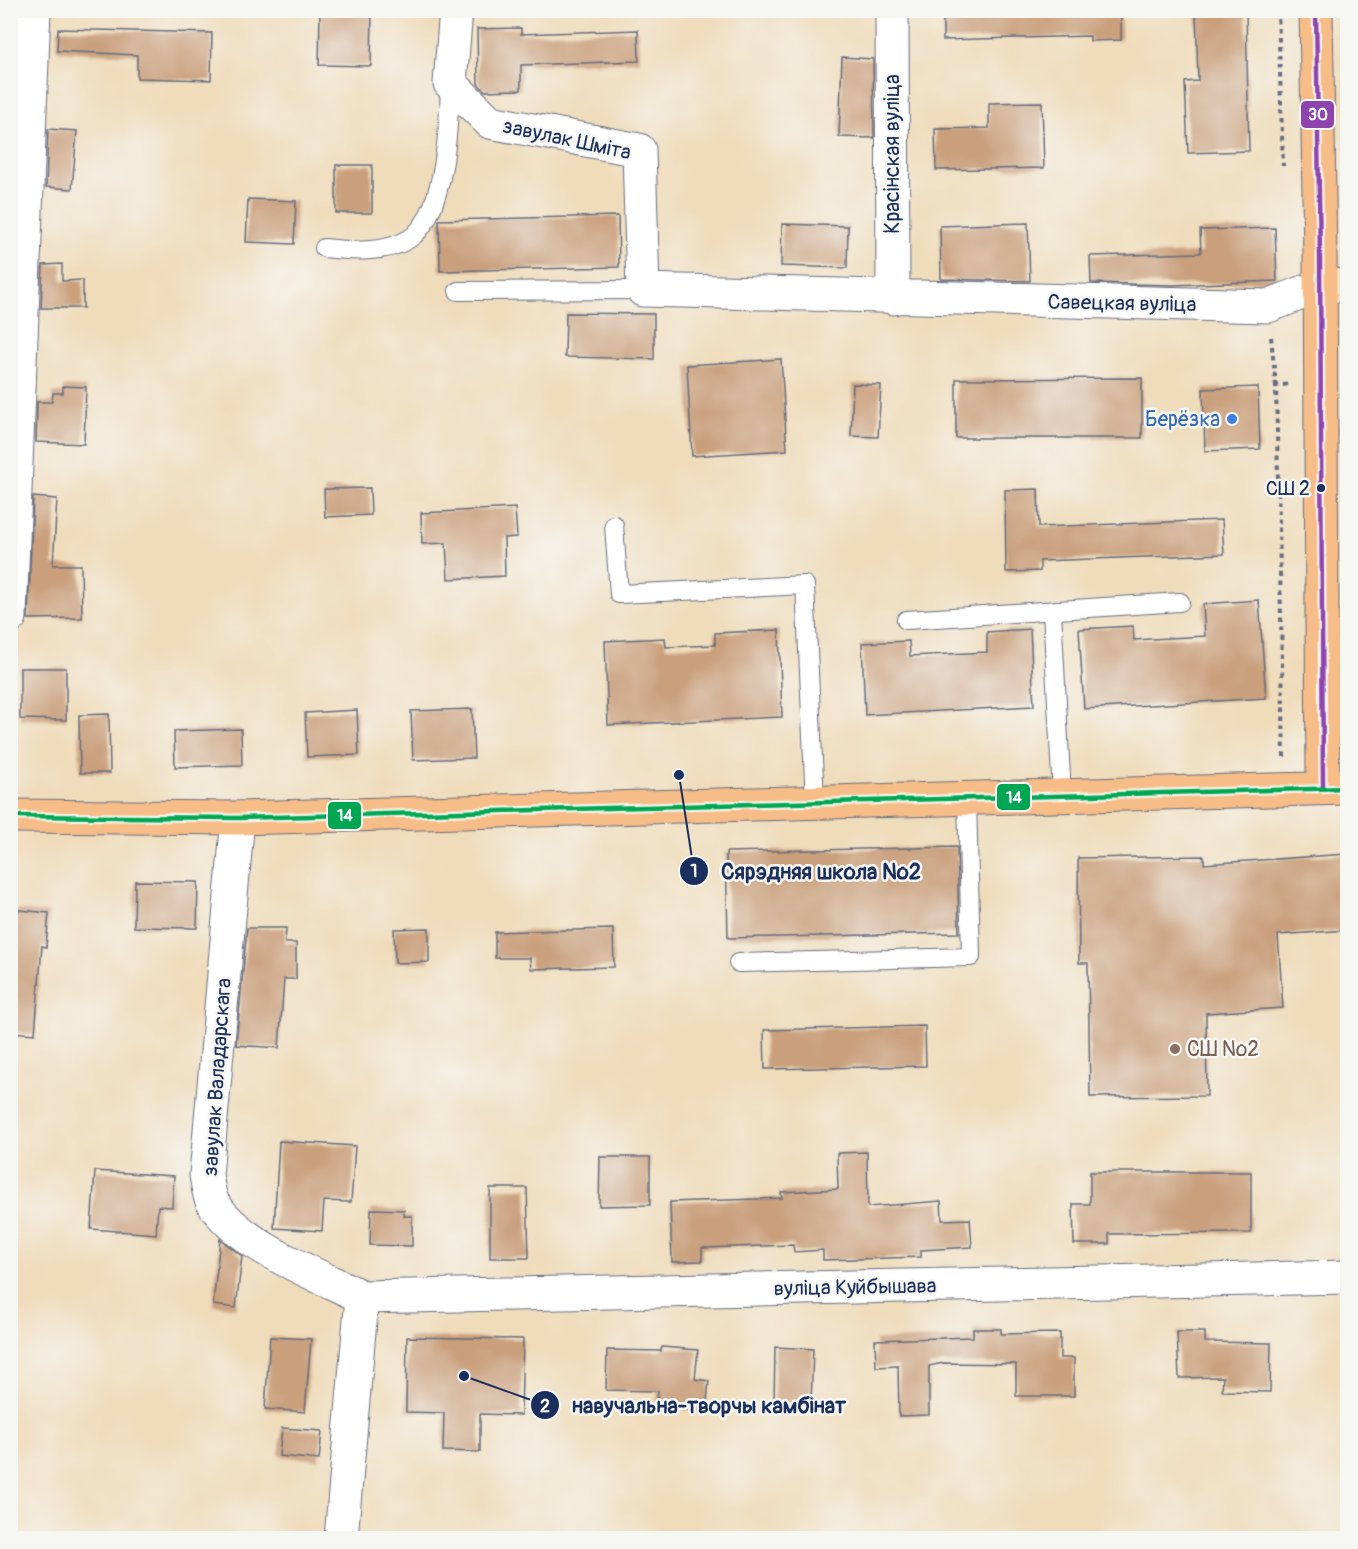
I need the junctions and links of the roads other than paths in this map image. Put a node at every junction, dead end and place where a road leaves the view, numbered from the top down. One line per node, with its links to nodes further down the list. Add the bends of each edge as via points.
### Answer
1 (34, 10): 14 (street)
2 (456, 10): 5 (street)
3 (891, 10): 10 (street, Красінская вуліца)
4 (1316, 10): 7 (main road)
5 (450, 83): 6 (lane, via 448,143 427,218 410,238 376,249); 8 (street, завулак Шміта, via 490,122 639,150)
6 (324, 248)
7 (1334, 285): 10 (street, Савецкая вуліца, via 1268,306); 16 (main road, via 1321,381)
8 (643, 290): 9 (lane); 10 (street)
9 (458, 291)
10 (893, 298)
11 (614, 525): 19 (lane, via 619,594 805,585)
12 (1180, 603): 13 (lane)
13 (1052, 611): 15 (lane); 17 (lane)
14 (10, 616)
15 (906, 620)
16 (1335, 788): 17 (main road)
17 (1062, 795): 18 (main road)
18 (967, 798): 19 (main road); 22 (lane, via 971,957)
19 (815, 802): 21 (main road)
20 (10, 816): 21 (main road)
21 (238, 818): 24 (street, завулак Валадарскага, via 206,1175 213,1204 244,1235)
22 (738, 963)
23 (1347, 1277): 24 (street, вуліца Куйбышава)
24 (362, 1297): 25 (street)
25 (340, 1539)

